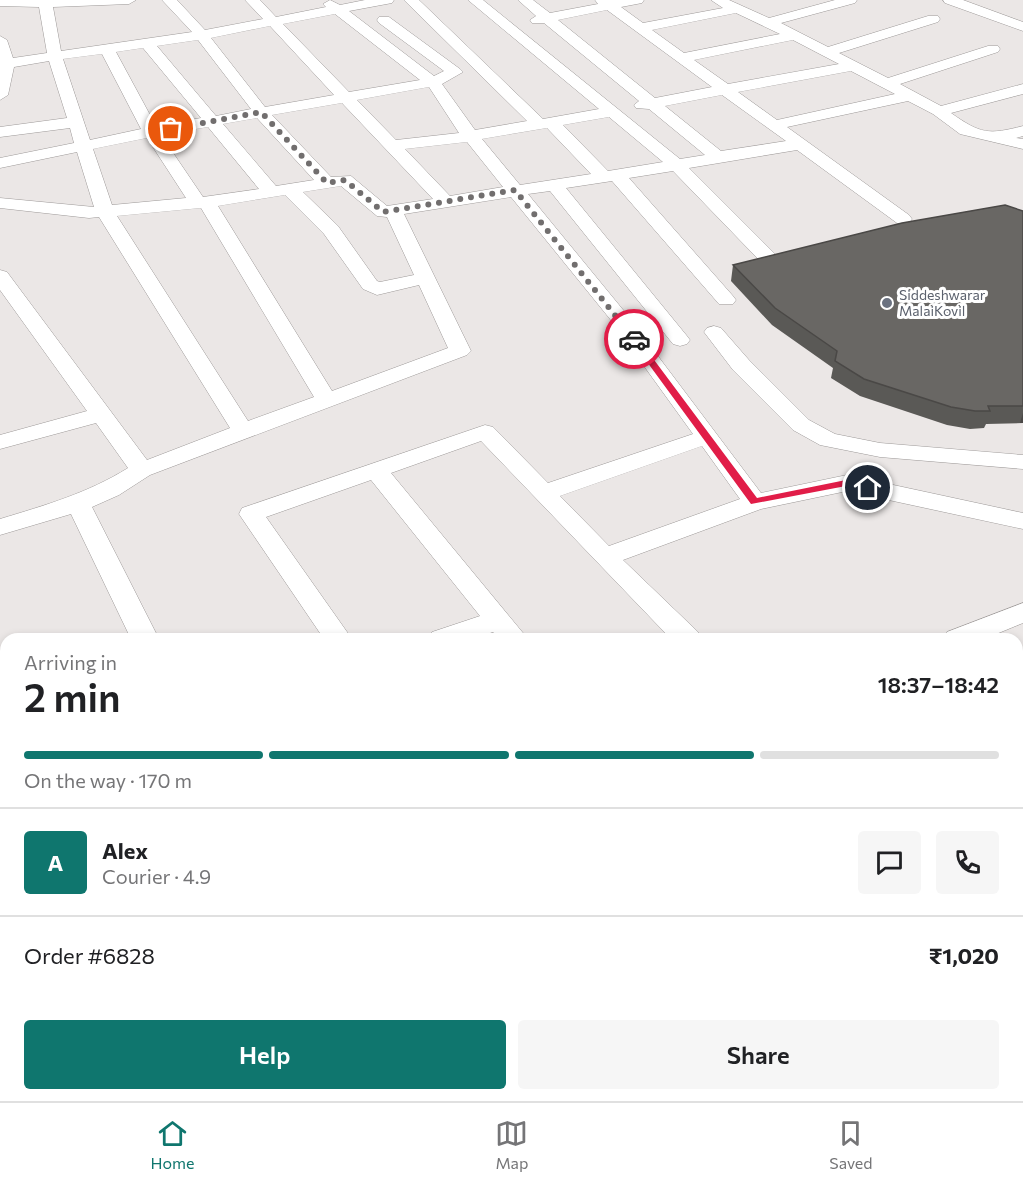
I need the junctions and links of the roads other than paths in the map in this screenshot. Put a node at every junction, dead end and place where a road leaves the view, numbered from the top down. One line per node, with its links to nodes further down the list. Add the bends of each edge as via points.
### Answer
1 (129, 0): 13 (street)
2 (169, 0): 26 (street)
3 (252, 0): 21 (street)
4 (387, 0): 16 (street)
5 (411, 0): 50 (street)
6 (475, 0): 23 (street)
7 (525, 0): 18 (street)
8 (637, 0): 15 (street)
9 (718, 0): 17 (street)
10 (850, 0): 22 (street)
11 (950, 0): 24 (street)
12 (32, 1): 13 (street); 14 (street); 33 (street)
13 (66, 1)
14 (0, 2)
15 (605, 3): 18 (street); 25 (street)
16 (331, 5): 21 (street); 37 (street)
17 (737, 9): 22 (street); 25 (street)
18 (547, 18): 23 (street); 44 (street)
19 (933, 19): 32 (street)
20 (384, 20): 37 (street, via 455,72)
21 (271, 22): 26 (street); 42 (street)
22 (767, 23): 27 (street)
23 (507, 26): 47 (street)
24 (1023, 27)
25 (640, 28): 34 (street)
26 (202, 35): 29 (street); 46 (street)
27 (795, 35): 32 (street); 34 (street)
28 (0, 40): 35 (street)
29 (147, 43): 30 (street); 48 (street)
30 (107, 49): 33 (street); 54 (street)
31 (993, 50): 38 (street)
32 (826, 52): 36 (street)
33 (55, 56): 35 (street); 49 (street)
34 (681, 58): 40 (street)
35 (8, 63): 41 (street)
36 (852, 66): 38 (street); 40 (street)
37 (433, 82): 42 (street); 55 (street)
38 (886, 84): 43 (street)
39 (1023, 89): 45 (street)
40 (725, 90): 44 (street); 51 (street)
41 (0, 95)
42 (344, 96): 46 (street); 59 (street)
43 (908, 96): 45 (street); 51 (street)
44 (652, 103): 47 (street); 61 (street)
45 (939, 111): 56 (street, via 966,131)
46 (261, 112): 48 (street); 65 (street)
47 (612, 112): 50 (street); 63 (street)
48 (212, 121): 54 (street); 68 (street)
49 (76, 122): 53 (street); 60 (street)
50 (545, 123): 55 (street); 64 (street)
51 (774, 125): 57 (street)
52 (1023, 131): 56 (street)
53 (0, 132)
54 (151, 132): 60 (street); 69 (street)
55 (471, 136): 59 (street); 67 (street)
56 (994, 138): 58 (street)
57 (800, 144): 61 (street); 74 (street)
58 (1023, 144)
59 (392, 146): 70 (street)
60 (84, 147): 62 (street); 73 (street)
61 (718, 157): 63 (street)
62 (0, 162)
63 (677, 165): 64 (street); 75 (street)
64 (609, 175): 66 (street); 78 (street)
65 (327, 183): 68 (street); 72 (street, via 345,180 383,212)
66 (554, 184): 67 (street); 80 (street)
67 (515, 190): 70 (street); 84 (street, via 617,315)
68 (280, 191): 69 (street); 77 (street, via 331,230 370,285 377,289)
69 (203, 202): 73 (street); 81 (street)
70 (446, 202): 72 (street)
71 (0, 203): 73 (street)
72 (393, 210): 77 (street)
73 (105, 212): 83 (street)
74 (903, 219)
75 (768, 258)
76 (0, 276): 82 (street)
77 (426, 278): 81 (street, via 460,351)
78 (726, 300)
79 (714, 332): 86 (street, via 801,425 828,440 880,450)
80 (680, 339)
81 (327, 401): 83 (street)
82 (101, 414): 85 (street); 87 (street)
83 (243, 431): 87 (street)
84 (707, 437): 89 (street); 90 (street)
85 (0, 442)
86 (1023, 462)
87 (142, 470): 91 (street)
88 (376, 470): 89 (street, via 485,432); 96 (street); 98 (street, via 251,514)
89 (543, 493): 94 (street)
90 (754, 502): 92 (street, via 846,483); 94 (street)
91 (78, 504): 93 (street); 97 (street)
92 (1023, 521)
93 (0, 526)
94 (605, 557): 100 (street)
95 (1023, 612): 101 (street)
96 (506, 629): 99 (street)
97 (142, 633)
98 (334, 633)
99 (480, 633)
100 (682, 633)
101 (974, 633)

